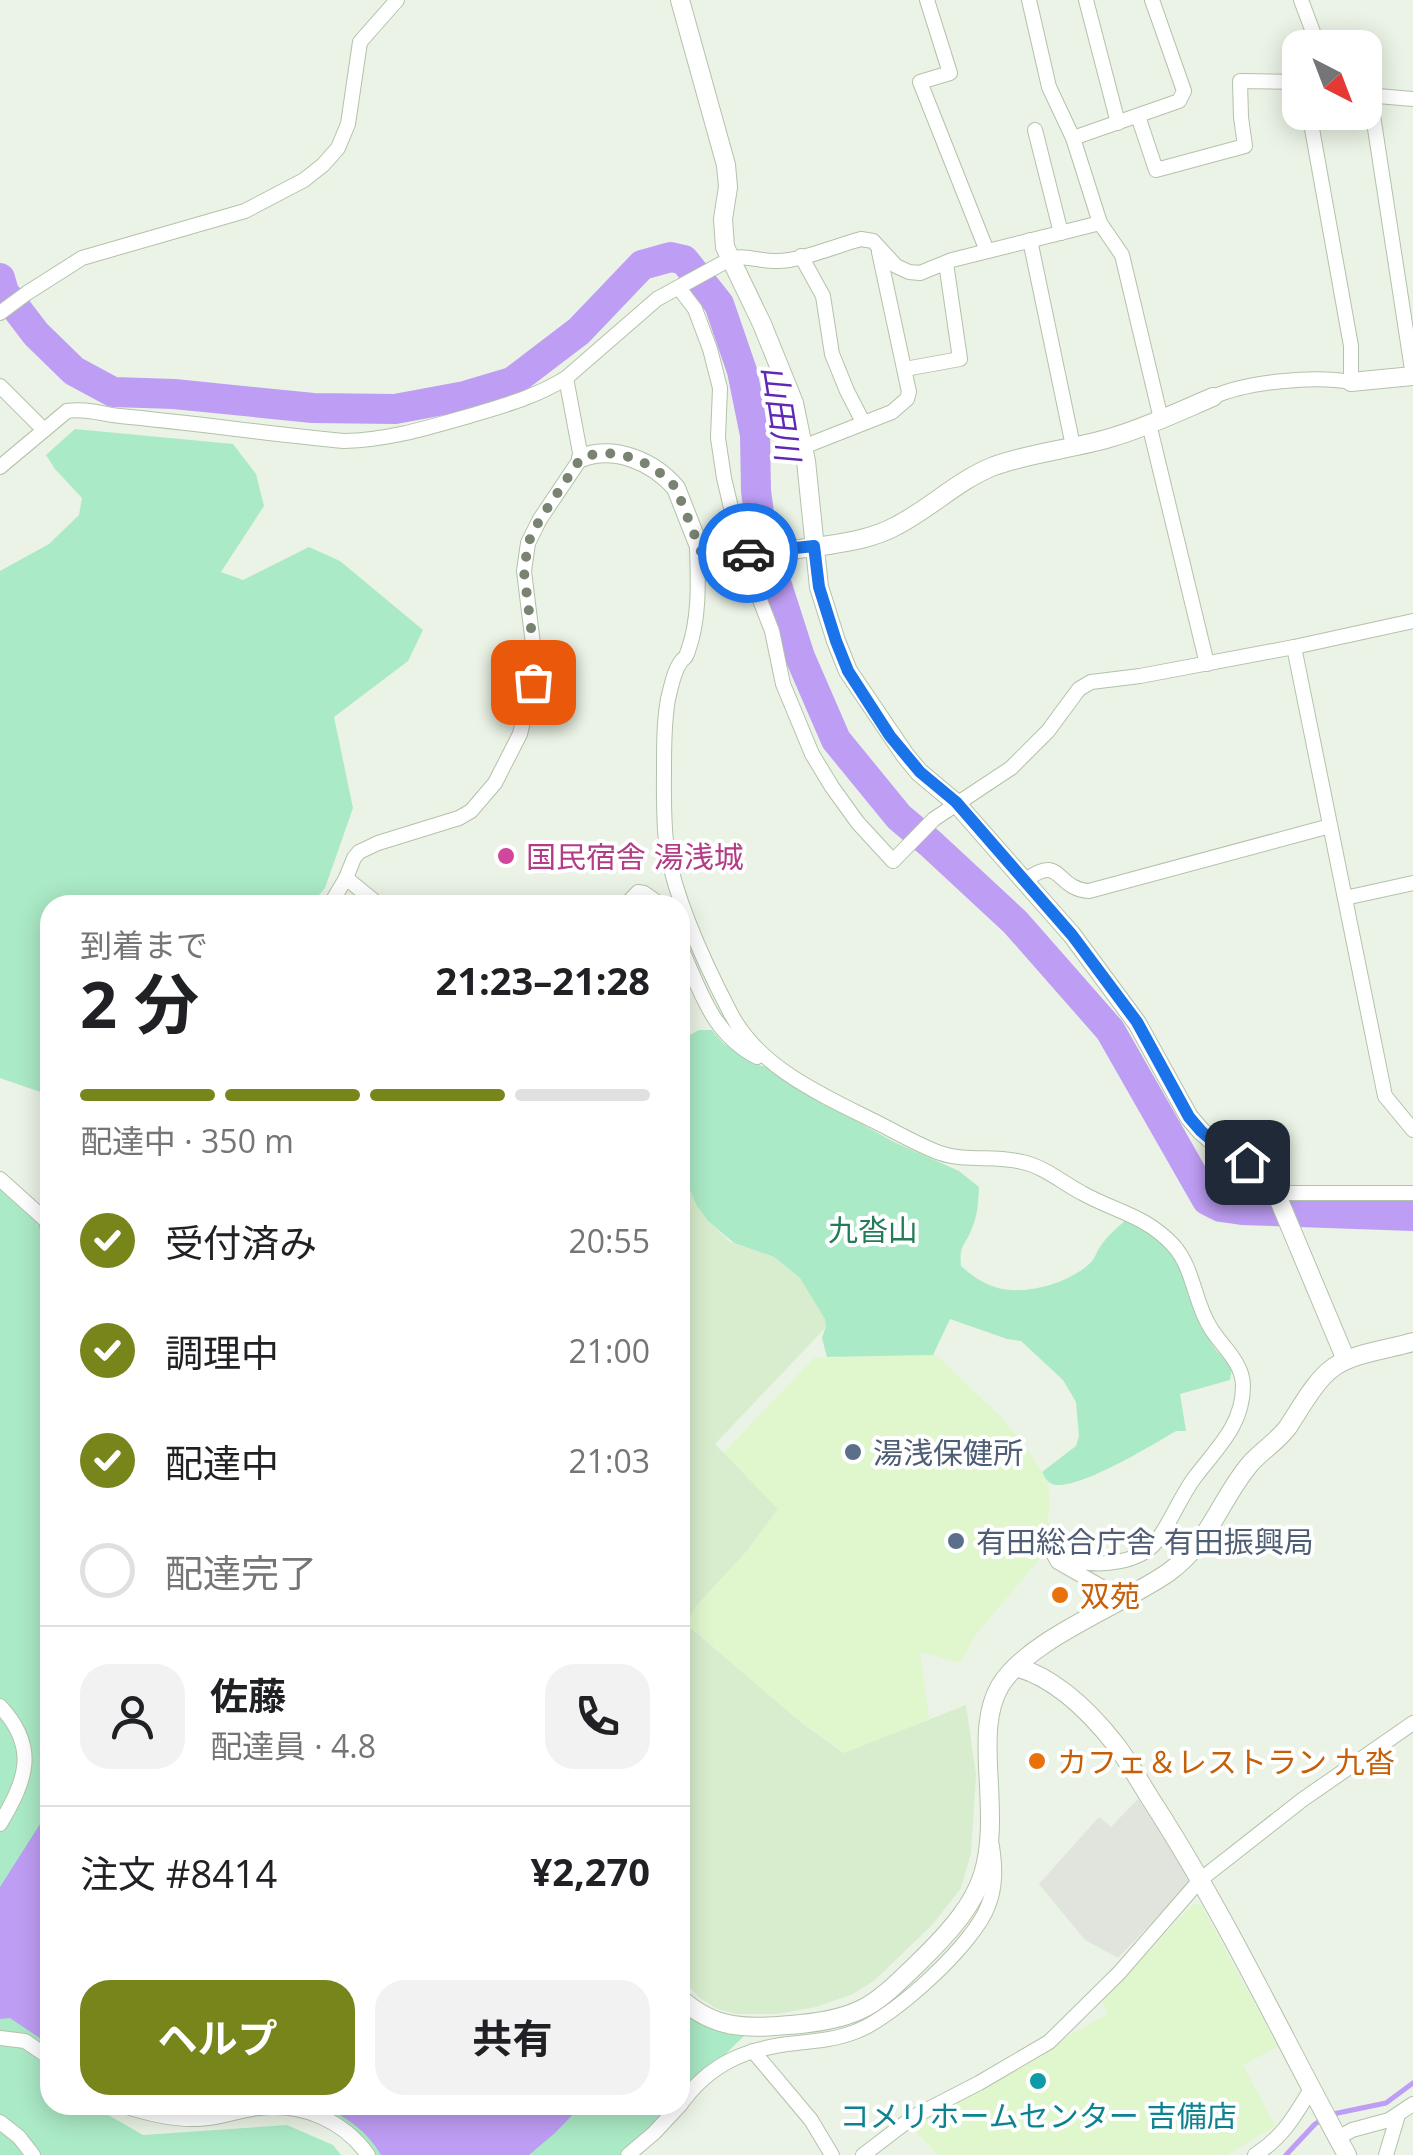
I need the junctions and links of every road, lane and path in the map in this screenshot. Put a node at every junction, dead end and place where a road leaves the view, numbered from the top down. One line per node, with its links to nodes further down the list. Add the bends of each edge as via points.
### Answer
1 (396, 0): 27 (street, via 360,42 348,124 323,165 245,212 82,258)
2 (680, 0): 24 (street, via 726,166)
3 (927, 0): 22 (street, via 950,72 920,82)
4 (1028, 0): 17 (street, via 1049,86)
5 (1086, 0): 13 (street)
6 (1152, 0): 12 (street, via 1184,91 1179,101)
7 (1300, 0): 8 (street)
8 (1312, 30)
9 (1282, 81): 12 (street, via 1240,80 1245,146 1156,170)
10 (1382, 97): 11 (street)
11 (1413, 99)
12 (1138, 116): 13 (street)
13 (1118, 123): 17 (street)
14 (1035, 130): 19 (street)
15 (1312, 130): 31 (street)
16 (1373, 130): 29 (street)
17 (1073, 138): 18 (street)
18 (1100, 223): 19 (street); 35 (street, via 1122,256)
19 (1060, 233): 20 (street)
20 (1030, 240): 22 (street); 37 (street)
21 (878, 246): 23 (street, via 861,238); 25 (street, via 909,272); 28 (street)
22 (987, 251): 25 (street)
23 (801, 256): 24 (street); 34 (street, via 823,296 832,354)
24 (725, 261): 26 (street); 38 (street, via 762,324 794,403)
25 (946, 263): 28 (street, via 960,358)
26 (683, 286): 30 (street, via 656,298); 43 (street, via 720,388 724,478)
27 (0, 313)
28 (905, 369): 34 (street, via 908,399)
29 (1413, 376): 31 (street)
30 (566, 378): 36 (street, via 478,413 368,440 76,409); 39 (street)
31 (1352, 382): 33 (street, via 1249,386)
32 (4, 397): 36 (street)
33 (1213, 398): 35 (street)
34 (864, 422): 38 (street)
35 (1155, 422): 37 (street); 46 (street)
36 (44, 430): 40 (street)
37 (1072, 446): 42 (street, via 980,472 879,534)
38 (803, 447): 42 (street)
39 (581, 458): 41 (street, via 607,452 661,474 676,488); 49 (street, via 528,543 524,572 533,682 507,762 471,811 367,848)
40 (0, 467)
41 (698, 546): 43 (street, via 708,556); 54 (street, via 691,638 665,723 664,820)
42 (807, 546): 43 (street); 47 (street, via 848,671 904,756)
43 (746, 554): 47 (street, via 783,684 812,754 858,824 894,861)
44 (1413, 621): 45 (street)
45 (1294, 647): 46 (street); 48 (street)
46 (1207, 664): 47 (street, via 1092,682 1011,768)
47 (956, 802): 50 (street)
48 (1330, 826): 50 (street, via 1089,891 1075,889 1050,869); 55 (street)
49 (346, 878): 52 (street); 53 (street)
50 (1026, 880): 61 (street, via 1128,1008 1189,1117)
51 (1413, 883): 55 (street)
52 (336, 895)
53 (367, 895)
54 (680, 895)
55 (1345, 898): 59 (street, via 1385,1096)
56 (690, 922): 58 (street, via 730,1014)
57 (690, 968): 58 (street, via 724,1034)
58 (773, 1063): 66 (street, via 820,1094 942,1154 1025,1162 1132,1214 1177,1250 1208,1325 1241,1372 1239,1412 1153,1546 1127,1559 1092,1563 1051,1550 1058,1562)
59 (1413, 1130)
60 (0, 1179): 63 (street)
61 (1276, 1193): 62 (street); 65 (street)
62 (1413, 1193)
63 (40, 1215)
64 (1413, 1342): 65 (street)
65 (1346, 1360): 66 (street, via 1328,1371 1282,1436 1248,1466 1193,1552)
66 (1122, 1599): 67 (street)
67 (1016, 1667): 71 (street, via 999,1687 988,1726); 72 (street, via 1051,1682 1116,1745)
68 (0, 1706): 70 (street, via 25,1754 22,1780)
69 (1413, 1723): 72 (street)
70 (0, 1824)
71 (991, 1839): 73 (street, via 983,1879 962,1917 864,2010 752,2028 714,2021); 76 (street, via 994,1885 987,1910 952,1956 894,2011 856,2032)
72 (1200, 1880): 78 (street); 91 (street, via 1049,2042 913,2117)
73 (690, 2007)
74 (0, 2038): 75 (street)
75 (40, 2051)
76 (754, 2051): 77 (street, via 711,2071); 90 (street)
77 (690, 2091)
78 (1316, 2097): 86 (street); 92 (street)
79 (1413, 2104): 80 (street)
80 (1398, 2114): 86 (street); 93 (street)
81 (156, 2115): 82 (street)
82 (229, 2115)
83 (314, 2115): 88 (street, via 336,2124)
84 (671, 2115): 89 (street)
85 (0, 2122): 87 (street)
86 (1340, 2141)
87 (32, 2155)
88 (368, 2155)
89 (628, 2155)
90 (832, 2155)
91 (864, 2155)
92 (1254, 2155)
93 (1386, 2155)

